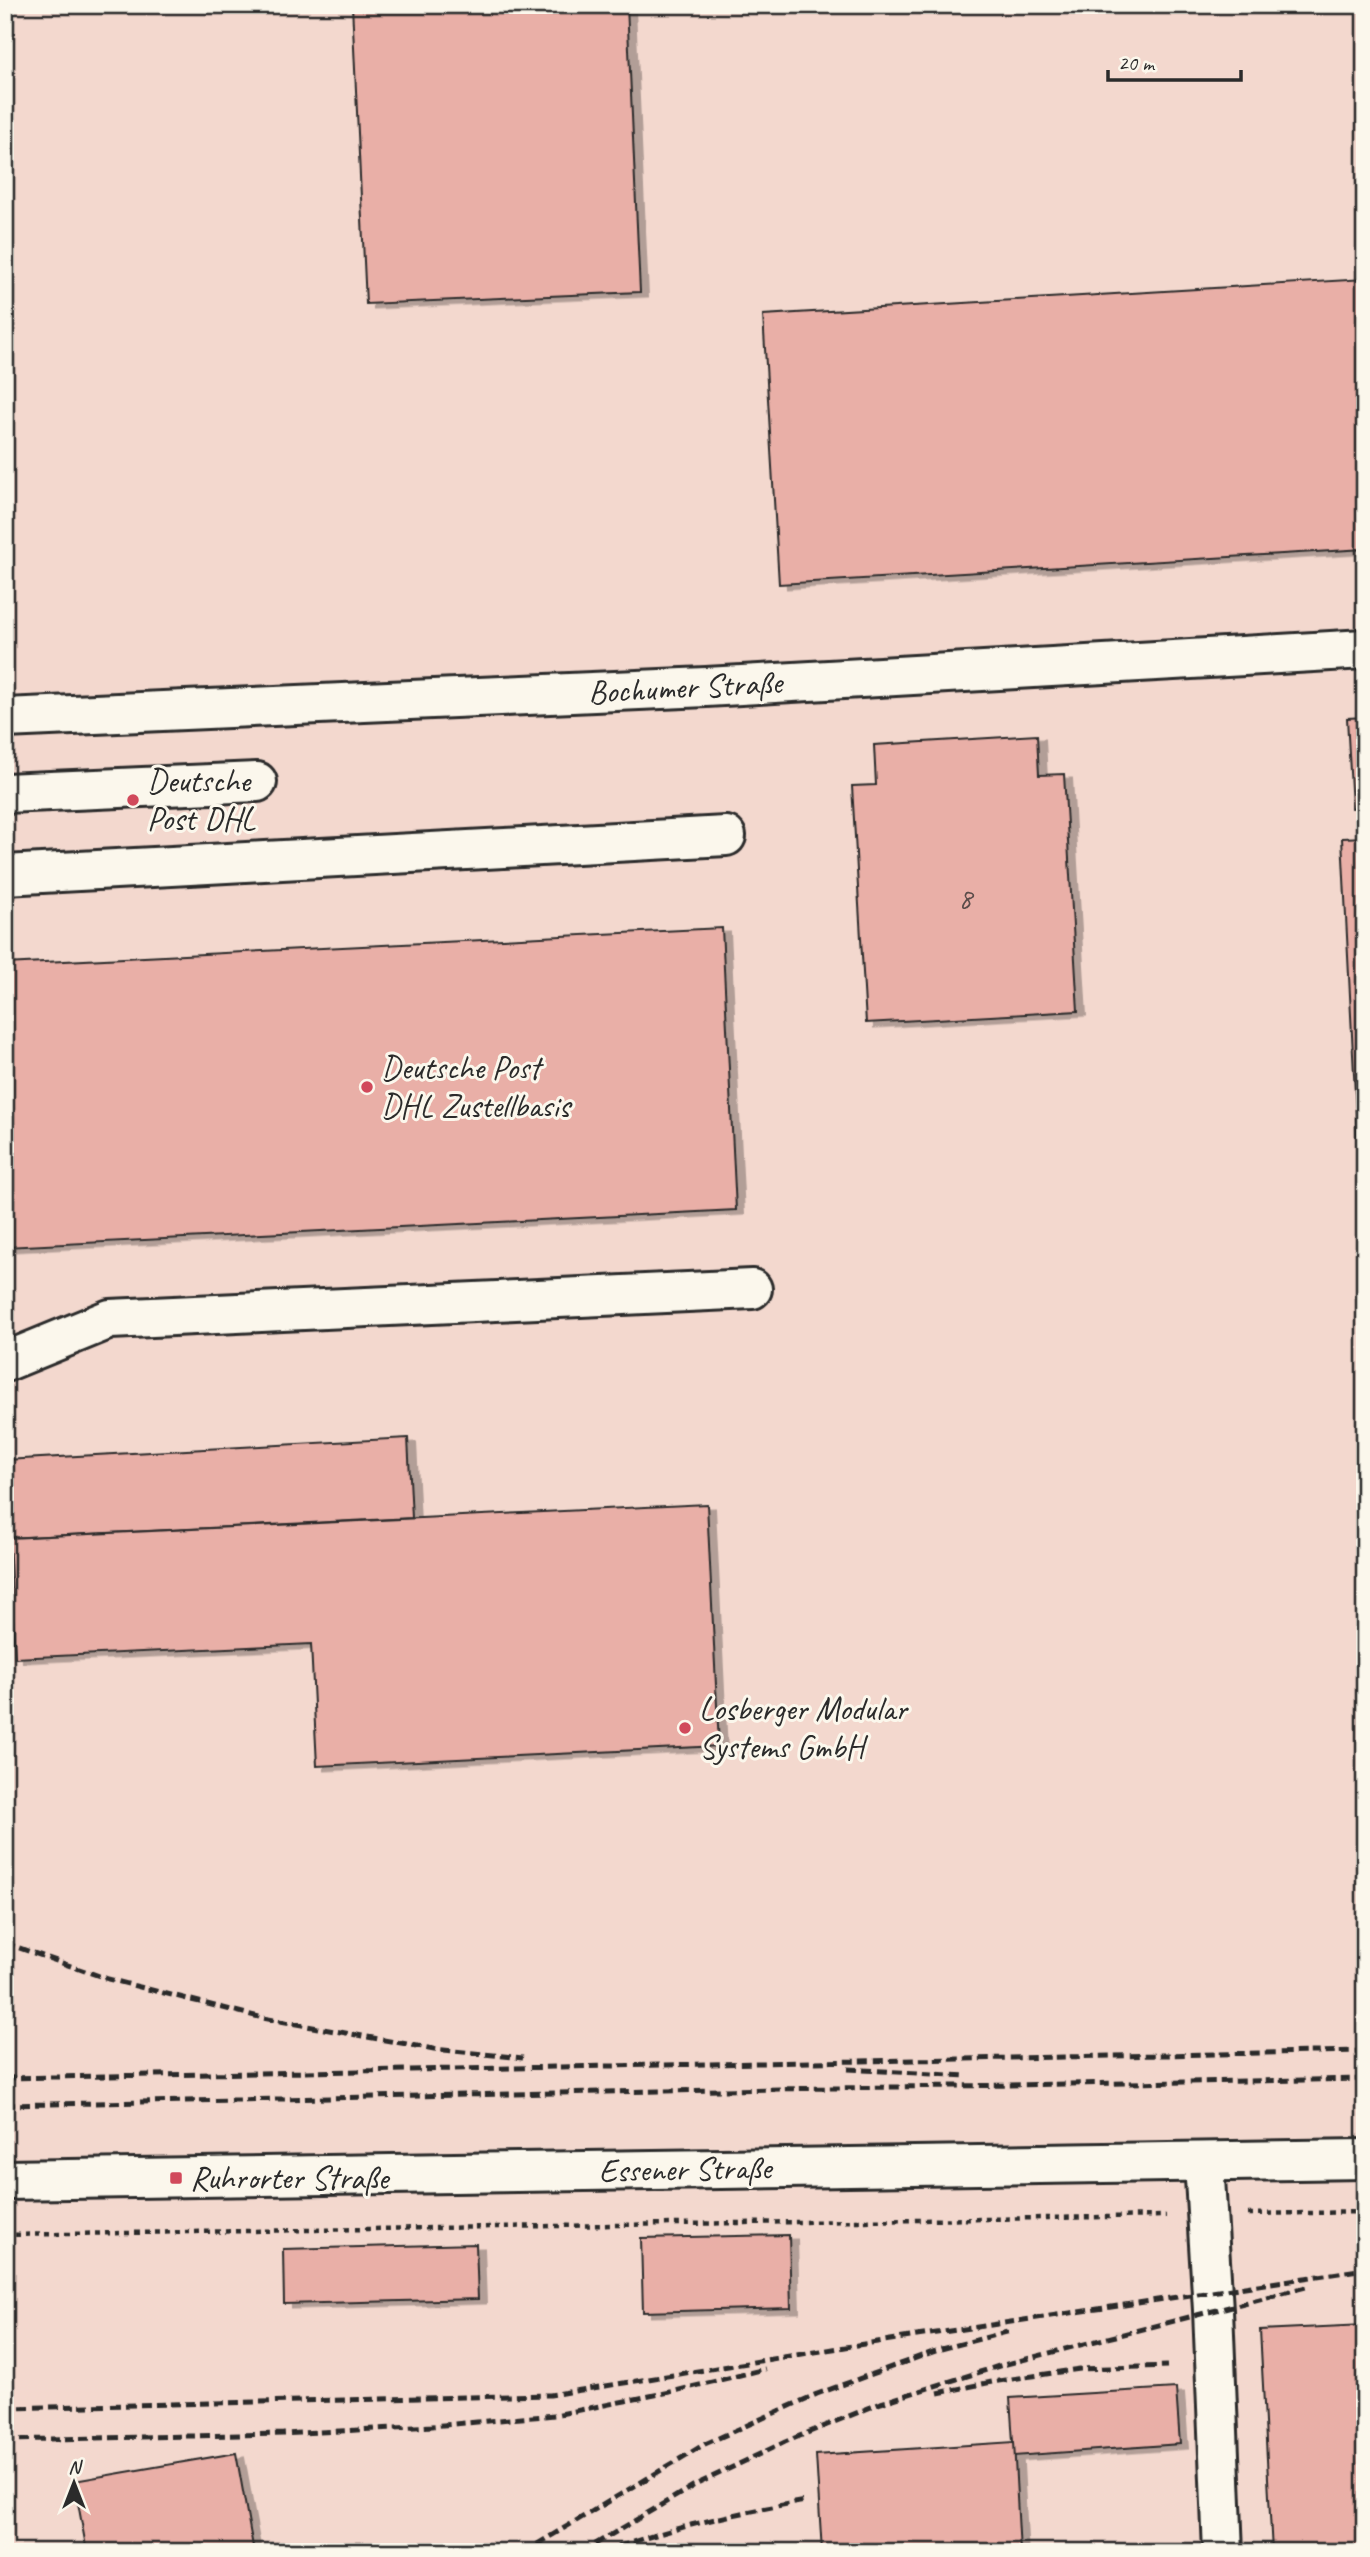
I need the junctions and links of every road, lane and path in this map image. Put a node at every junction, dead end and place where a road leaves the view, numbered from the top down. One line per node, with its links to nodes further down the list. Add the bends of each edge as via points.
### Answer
1 (1365, 649): 2 (street, Bochumer Straße, via 706,687)
2 (5, 719)
3 (257, 782): 4 (street)
4 (5, 793)
5 (726, 836): 6 (street)
6 (5, 875)
7 (752, 1289): 8 (street, via 110,1319)
8 (5, 1362)
9 (1365, 2159): 10 (street, Essener Straße)
10 (1204, 2162): 11 (street, Essener Straße); 13 (street)
11 (5, 2180)
12 (1365, 2212): 13 (path)
13 (1208, 2215): 14 (path); 15 (street)
14 (5, 2235)
15 (1223, 2552)

